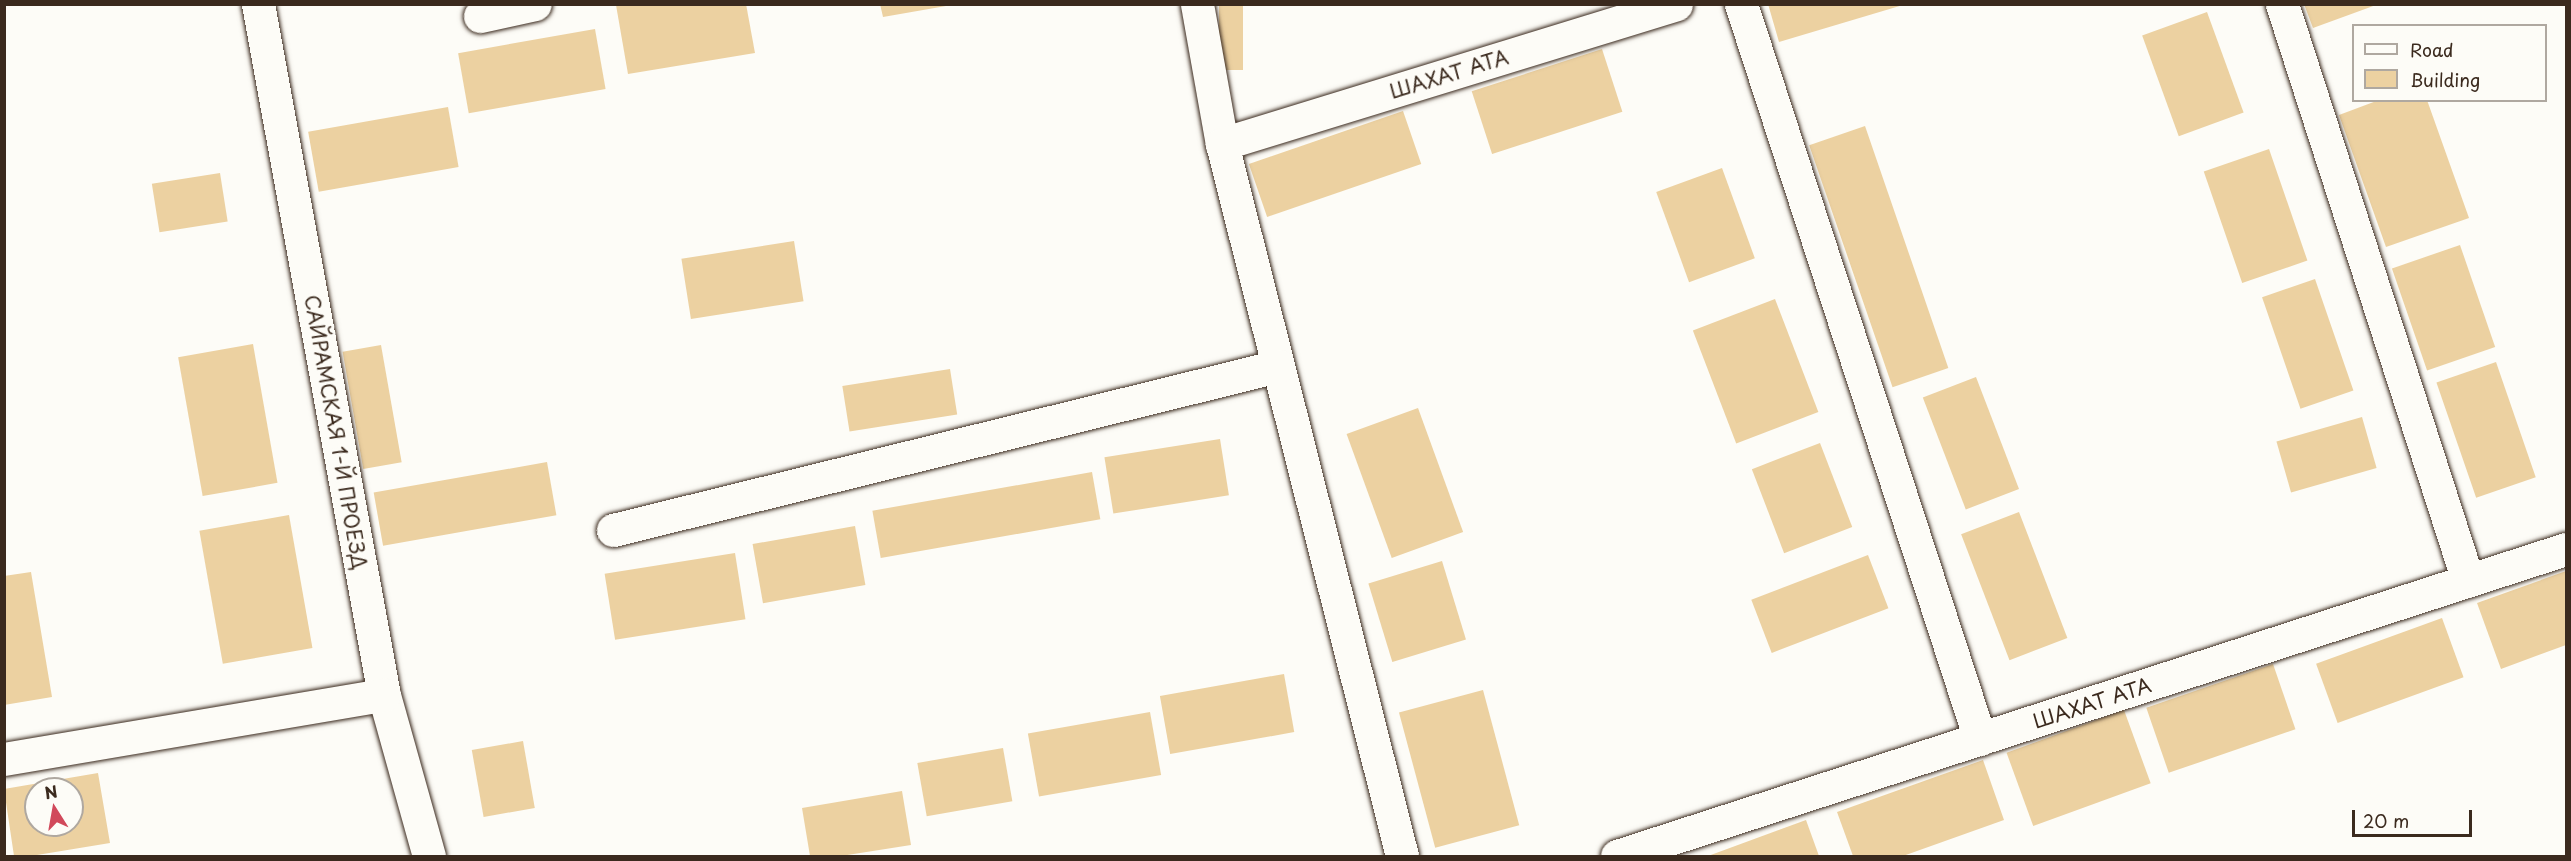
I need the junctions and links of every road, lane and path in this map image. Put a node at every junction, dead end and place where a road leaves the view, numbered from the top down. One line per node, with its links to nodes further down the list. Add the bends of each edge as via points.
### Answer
1 (258, 4): 13 (street, САЙРАМСКАЯ 1-Й ПРОЕЗД)
2 (535, 4): 7 (street)
3 (1197, 4): 8 (street)
4 (1676, 4): 8 (street, ШАХАТ АТА)
5 (1741, 4): 14 (street)
6 (2282, 4): 12 (street)
7 (480, 16)
8 (1222, 144): 9 (street)
9 (1278, 366): 10 (street); 17 (street)
10 (613, 530)
11 (2566, 549): 12 (street, ШАХАТ АТА)
12 (2468, 581): 14 (street, ШАХАТ АТА)
13 (384, 695): 15 (street); 16 (street, САЙРАМСКАЯ 1-Й ПРОЕЗД)
14 (1980, 739): 18 (street, ШАХАТ АТА)
15 (4, 759)
16 (429, 856)
17 (1402, 856)
18 (1617, 856)

